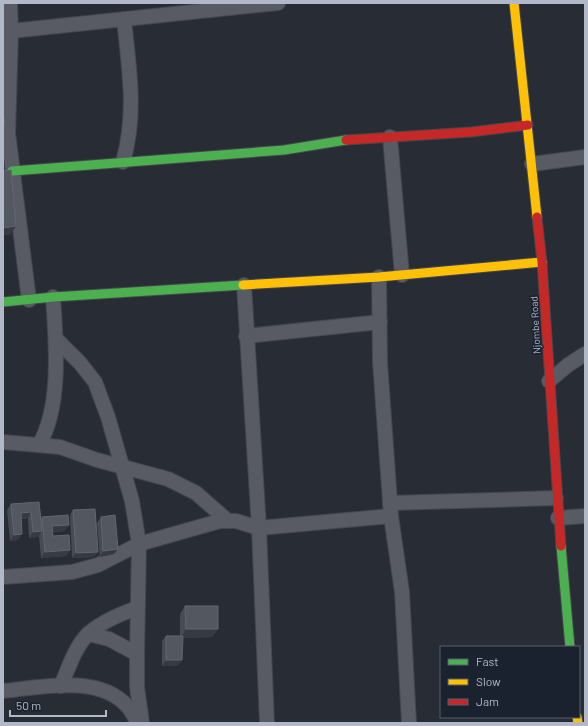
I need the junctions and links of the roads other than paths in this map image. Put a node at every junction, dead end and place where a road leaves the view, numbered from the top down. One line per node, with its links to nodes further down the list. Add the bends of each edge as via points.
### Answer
1 (10, 3): 5 (street)
2 (278, 3): 4 (street)
3 (514, 3): 6 (main road, Njombe Road)
4 (124, 19): 5 (street); 9 (street, via 132,103 128,144)
5 (11, 31): 11 (street, via 8,134)
6 (528, 125): 7 (main road); 10 (main road, Njombe Road)
7 (390, 137): 9 (main road, via 354,139 284,150); 13 (street)
8 (585, 157): 10 (street)
9 (123, 162): 11 (main road)
10 (532, 164): 12 (main road, Njombe Road)
11 (12, 171): 17 (street)
12 (542, 262): 13 (main road); 23 (main road, Njombe Road)
13 (402, 275): 14 (main road)
14 (379, 277): 15 (main road); 19 (street)
15 (244, 285): 16 (main road); 20 (street)
16 (52, 297): 17 (main road); 21 (street)
17 (29, 300): 18 (main road)
18 (3, 302)
19 (380, 322): 20 (street); 28 (street, via 380,362)
20 (246, 336): 32 (street)
21 (56, 339): 25 (street, via 53,407 46,433); 26 (street, via 95,382)
22 (585, 354): 23 (street)
23 (549, 381): 27 (main road, Njombe Road)
24 (3, 442): 25 (street)
25 (39, 445): 26 (street, via 60,447)
26 (123, 467): 31 (street, via 168,480 196,493); 33 (street)
27 (556, 498): 28 (street); 30 (main road, Njombe Road)
28 (391, 510): 32 (street); 44 (street, via 402,592)
29 (585, 516): 30 (street)
30 (558, 518): 37 (main road, Njombe Road)
31 (228, 521): 32 (street); 33 (street, via 206,524)
32 (259, 528): 43 (street)
33 (139, 544): 34 (street, via 98,565 72,572); 35 (street)
34 (3, 577)
35 (137, 608): 36 (street, via 107,621); 38 (street)
36 (88, 634): 38 (street, via 109,639); 39 (street, via 79,646)
37 (570, 646)
38 (137, 654): 42 (street, via 137,687)
39 (61, 686): 40 (street); 41 (street, via 87,686 111,695 127,707)
40 (3, 691)
41 (138, 723)
42 (142, 723)
43 (267, 723)
44 (409, 723)

